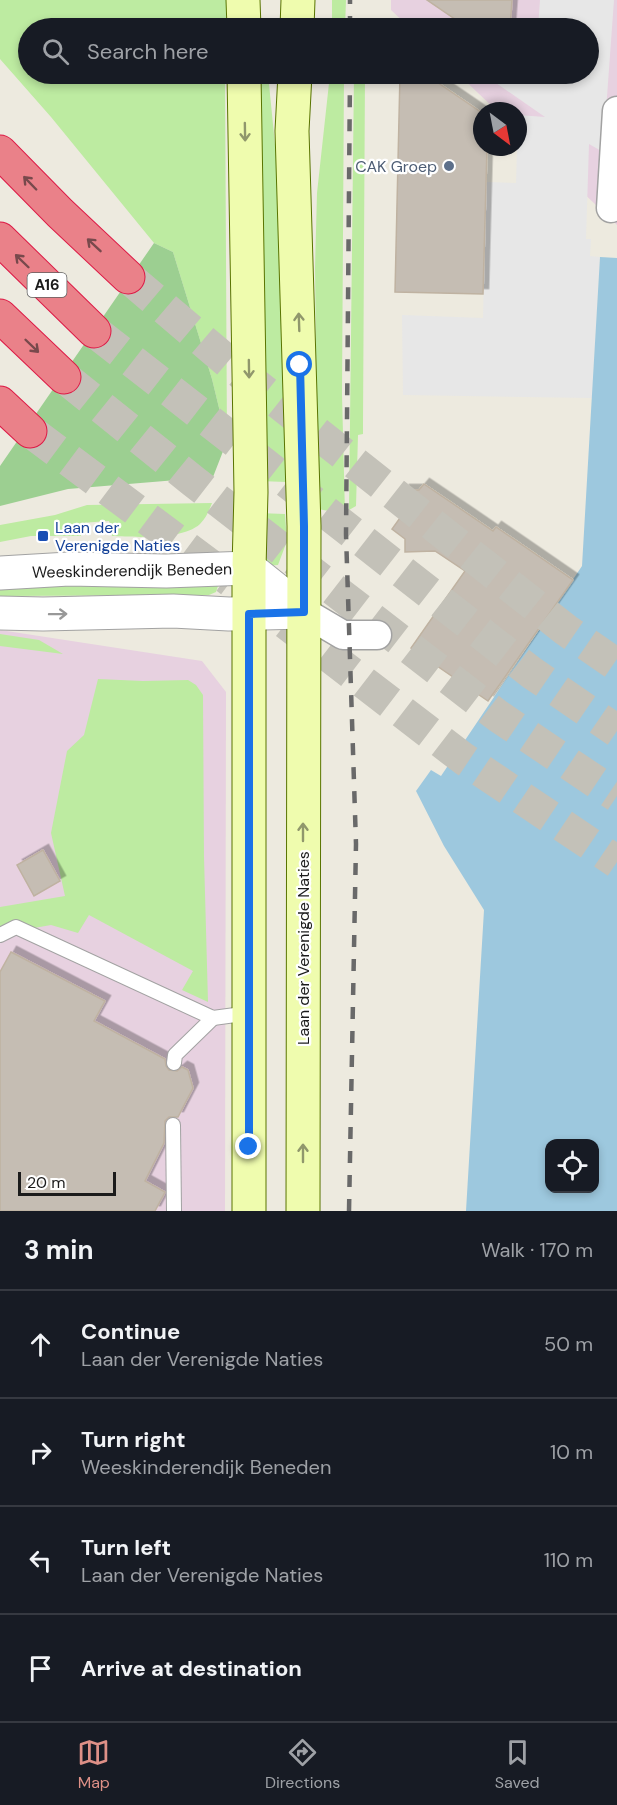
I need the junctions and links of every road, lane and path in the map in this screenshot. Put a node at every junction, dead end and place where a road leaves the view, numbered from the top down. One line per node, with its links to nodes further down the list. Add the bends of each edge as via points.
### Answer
1 (243, 0): 3 (main road)
2 (298, 0): 4 (main road)
3 (244, 18)
4 (297, 18)
5 (244, 84): 17 (main road, one-way to 17)
6 (294, 84): 19 (main road, Laan der Verenigde Naties, one-way to 6, via 292,131)
7 (617, 111): 9 (street)
8 (0, 152): 11 (highway, one-way to 8)
9 (611, 208)
10 (0, 239): 13 (highway, A16, one-way to 10)
11 (128, 277)
12 (0, 316): 14 (highway, one-way to 14)
13 (94, 331)
14 (64, 377)
15 (0, 403): 16 (highway)
16 (30, 431)
17 (249, 568): 18 (street, Weeskinderendijk Beneden); 19 (street, Weeskinderendijk Beneden); 21 (main road)
18 (0, 573)
19 (304, 612): 21 (street); 22 (street, via 343,635); 30 (main road, Laan der Verenigde Naties, one-way to 19)
20 (0, 613): 21 (street, one-way to 21)
21 (249, 614): 24 (main road)
22 (376, 635)
23 (0, 935): 25 (lane, via 16,927)
24 (250, 1013): 25 (lane); 29 (main road)
25 (213, 1017): 26 (lane, via 174,1055)
26 (174, 1063)
27 (173, 1125): 28 (lane)
28 (174, 1211)
29 (249, 1211)
30 (303, 1211)

